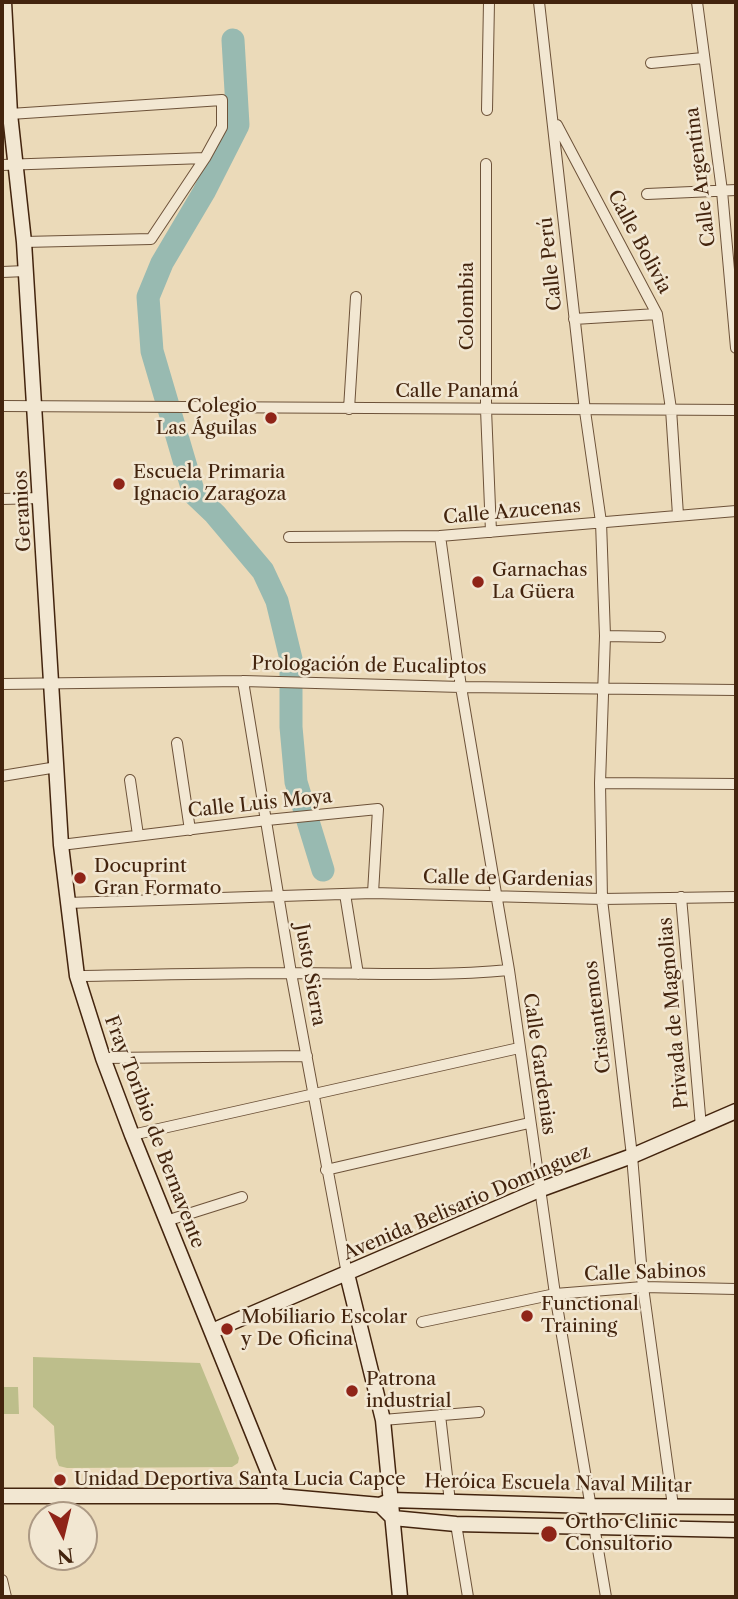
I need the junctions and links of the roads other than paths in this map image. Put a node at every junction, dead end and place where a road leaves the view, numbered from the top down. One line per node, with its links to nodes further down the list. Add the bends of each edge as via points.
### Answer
1 (4, 2): 8 (street, Geranios)
2 (489, 2): 7 (street)
3 (539, 2): 9 (street, Calle Perú)
4 (697, 2): 5 (street, Calle Argentina)
5 (703, 58): 6 (street); 14 (street, Calle Argentina)
6 (651, 63)
7 (487, 110)
8 (10, 114): 10 (street, via 222,100 222,127); 11 (street, Geranios)
9 (554, 120): 20 (street, Calle Bolivia); 21 (street, Calle Perú)
10 (205, 158): 11 (street); 16 (street, via 150,239)
11 (8, 164): 16 (street, Geranios)
12 (486, 164): 27 (street, Colombia)
13 (736, 190): 14 (street)
14 (722, 191): 15 (street); 22 (street, Calle Argentina)
15 (647, 194)
16 (24, 242): 17 (street, Geranios)
17 (26, 271): 18 (street); 24 (street, Geranios)
18 (2, 272)
19 (356, 297): 25 (street)
20 (657, 314): 21 (street); 26 (street, Calle Bolivia)
21 (574, 319): 29 (street, Calle Perú)
22 (736, 348)
23 (2, 406): 24 (street, Calle Panamá)
24 (35, 407): 25 (street, Calle Panamá); 30 (street, Geranios)
25 (349, 408): 27 (street, Calle Panamá)
26 (671, 409): 28 (street, Calle Panamá); 29 (street, Calle Panamá); 33 (street, Calle Bolivia)
27 (486, 410): 29 (street, Calle Panamá); 35 (street, Colombia)
28 (736, 410)
29 (585, 411): 34 (street, Calle Perú)
30 (41, 498): 31 (street); 42 (street, Geranios)
31 (2, 499)
32 (736, 511): 33 (street, Calle Azucenas)
33 (678, 515): 34 (street, Calle Azucenas)
34 (601, 522): 35 (street, Calle Azucenas); 38 (street, Crisantemos)
35 (491, 532): 36 (street, Calle Azucenas)
36 (440, 536): 37 (street, Calle Azucenas); 43 (street, Calle Gardenias)
37 (289, 537)
38 (605, 636): 39 (street); 44 (street, Crisantemos)
39 (660, 637)
40 (243, 681): 42 (street, Prologación de Eucaliptos); 43 (street, Prologación de Eucaliptos); 52 (street, Justo Sierra)
41 (2, 684): 42 (street, Prologación de Eucaliptos)
42 (51, 684): 47 (street, Geranios)
43 (461, 687): 44 (street, Prologación de Eucaliptos); 59 (street, Calle Gardenias)
44 (603, 687): 45 (street, Prologación de Eucaliptos); 50 (street, Crisantemos)
45 (736, 690)
46 (177, 743): 53 (street)
47 (57, 766): 48 (street); 55 (street, Fray Toribio de Bernavente)
48 (2, 776)
49 (130, 780): 54 (street)
50 (600, 783): 51 (street); 62 (street, Crisantemos)
51 (736, 784)
52 (267, 820): 53 (street, Calle Luis Moya); 56 (street, Calle Luis Moya, via 378,809); 58 (street, Justo Sierra)
53 (190, 830): 54 (street, Calle Luis Moya)
54 (138, 835): 55 (street, Calle Luis Moya)
55 (61, 845): 63 (street, Fray Toribio de Bernavente)
56 (373, 893): 57 (street, Calle de Gardenias); 59 (street, Calle de Gardenias)
57 (345, 894): 58 (street, Calle de Gardenias); 66 (street)
58 (279, 895): 63 (street, Calle de Gardenias); 65 (street, Justo Sierra)
59 (497, 897): 62 (street, Calle de Gardenias); 64 (street, Calle Gardenias)
60 (681, 897): 61 (street, Calle de Gardenias); 62 (street, Calle de Gardenias); 74 (street, Privada de Magnolias)
61 (736, 897)
62 (602, 899): 76 (street, Crisantemos)
63 (67, 903): 67 (street, Fray Toribio de Bernavente)
64 (509, 970): 66 (street, via 458,975); 68 (street, Calle Gardenias)
65 (291, 973): 66 (street); 67 (street); 69 (street, Justo Sierra)
66 (358, 974)
67 (77, 976): 70 (street, Fray Toribio de Bernavente)
68 (519, 1048): 71 (street); 73 (street, Calle Gardenias)
69 (307, 1056): 70 (street); 71 (street, Justo Sierra)
70 (103, 1058): 75 (street, Fray Toribio de Bernavente)
71 (313, 1094): 75 (street); 77 (street, Justo Sierra)
72 (736, 1111): 74 (street, Avenida Belisario Domínguez)
73 (529, 1122): 77 (street); 78 (street, Calle Gardenias)
74 (701, 1127): 76 (street, Avenida Belisario Domínguez)
75 (132, 1135): 80 (street, Fray Toribio de Bernavente)
76 (632, 1156): 78 (street, Avenida Belisario Domínguez); 82 (street, Crisantemos)
77 (327, 1170): 81 (street, Justo Sierra)
78 (539, 1190): 81 (street, Avenida Belisario Domínguez); 84 (street, Calle Gardenias)
79 (242, 1197): 80 (street)
80 (166, 1221): 86 (street, Fray Toribio de Bernavente)
81 (347, 1274): 86 (street, Avenida Belisario Domínguez); 89 (street)
82 (643, 1287): 83 (street, Calle Sabinos); 84 (street, Calle Sabinos); 95 (street, Crisantemos)
83 (736, 1289)
84 (555, 1294): 85 (street, Calle Sabinos); 94 (street, Calle Gardenias)
85 (422, 1322)
86 (212, 1331): 91 (street, Fray Toribio de Bernavente)
87 (479, 1412): 88 (street)
88 (440, 1415): 89 (street); 92 (street)
89 (383, 1420): 93 (street)
90 (2, 1496): 91 (street, Heróica Escuela Naval Militar)
91 (278, 1496): 93 (street, Heróica Escuela Naval Militar)
92 (450, 1502): 93 (street, Heróica Escuela Naval Militar); 94 (street, Heróica Escuela Naval Militar)
93 (386, 1503): 97 (street)
94 (592, 1506): 95 (street, Heróica Escuela Naval Militar); 99 (street, Calle Gardenias)
95 (673, 1506): 96 (street, Heróica Escuela Naval Militar)
96 (736, 1507)
97 (393, 1518): 98 (street, Heróica Escuela Naval Militar); 103 (street)
98 (456, 1524): 99 (street, Heróica Escuela Naval Militar); 104 (street)
99 (596, 1528): 100 (street, Heróica Escuela Naval Militar); 105 (street, Calle Gardenias)
100 (736, 1530)
101 (2, 1580): 102 (street)
102 (6, 1597)
103 (400, 1597)
104 (468, 1597)
105 (606, 1597)

